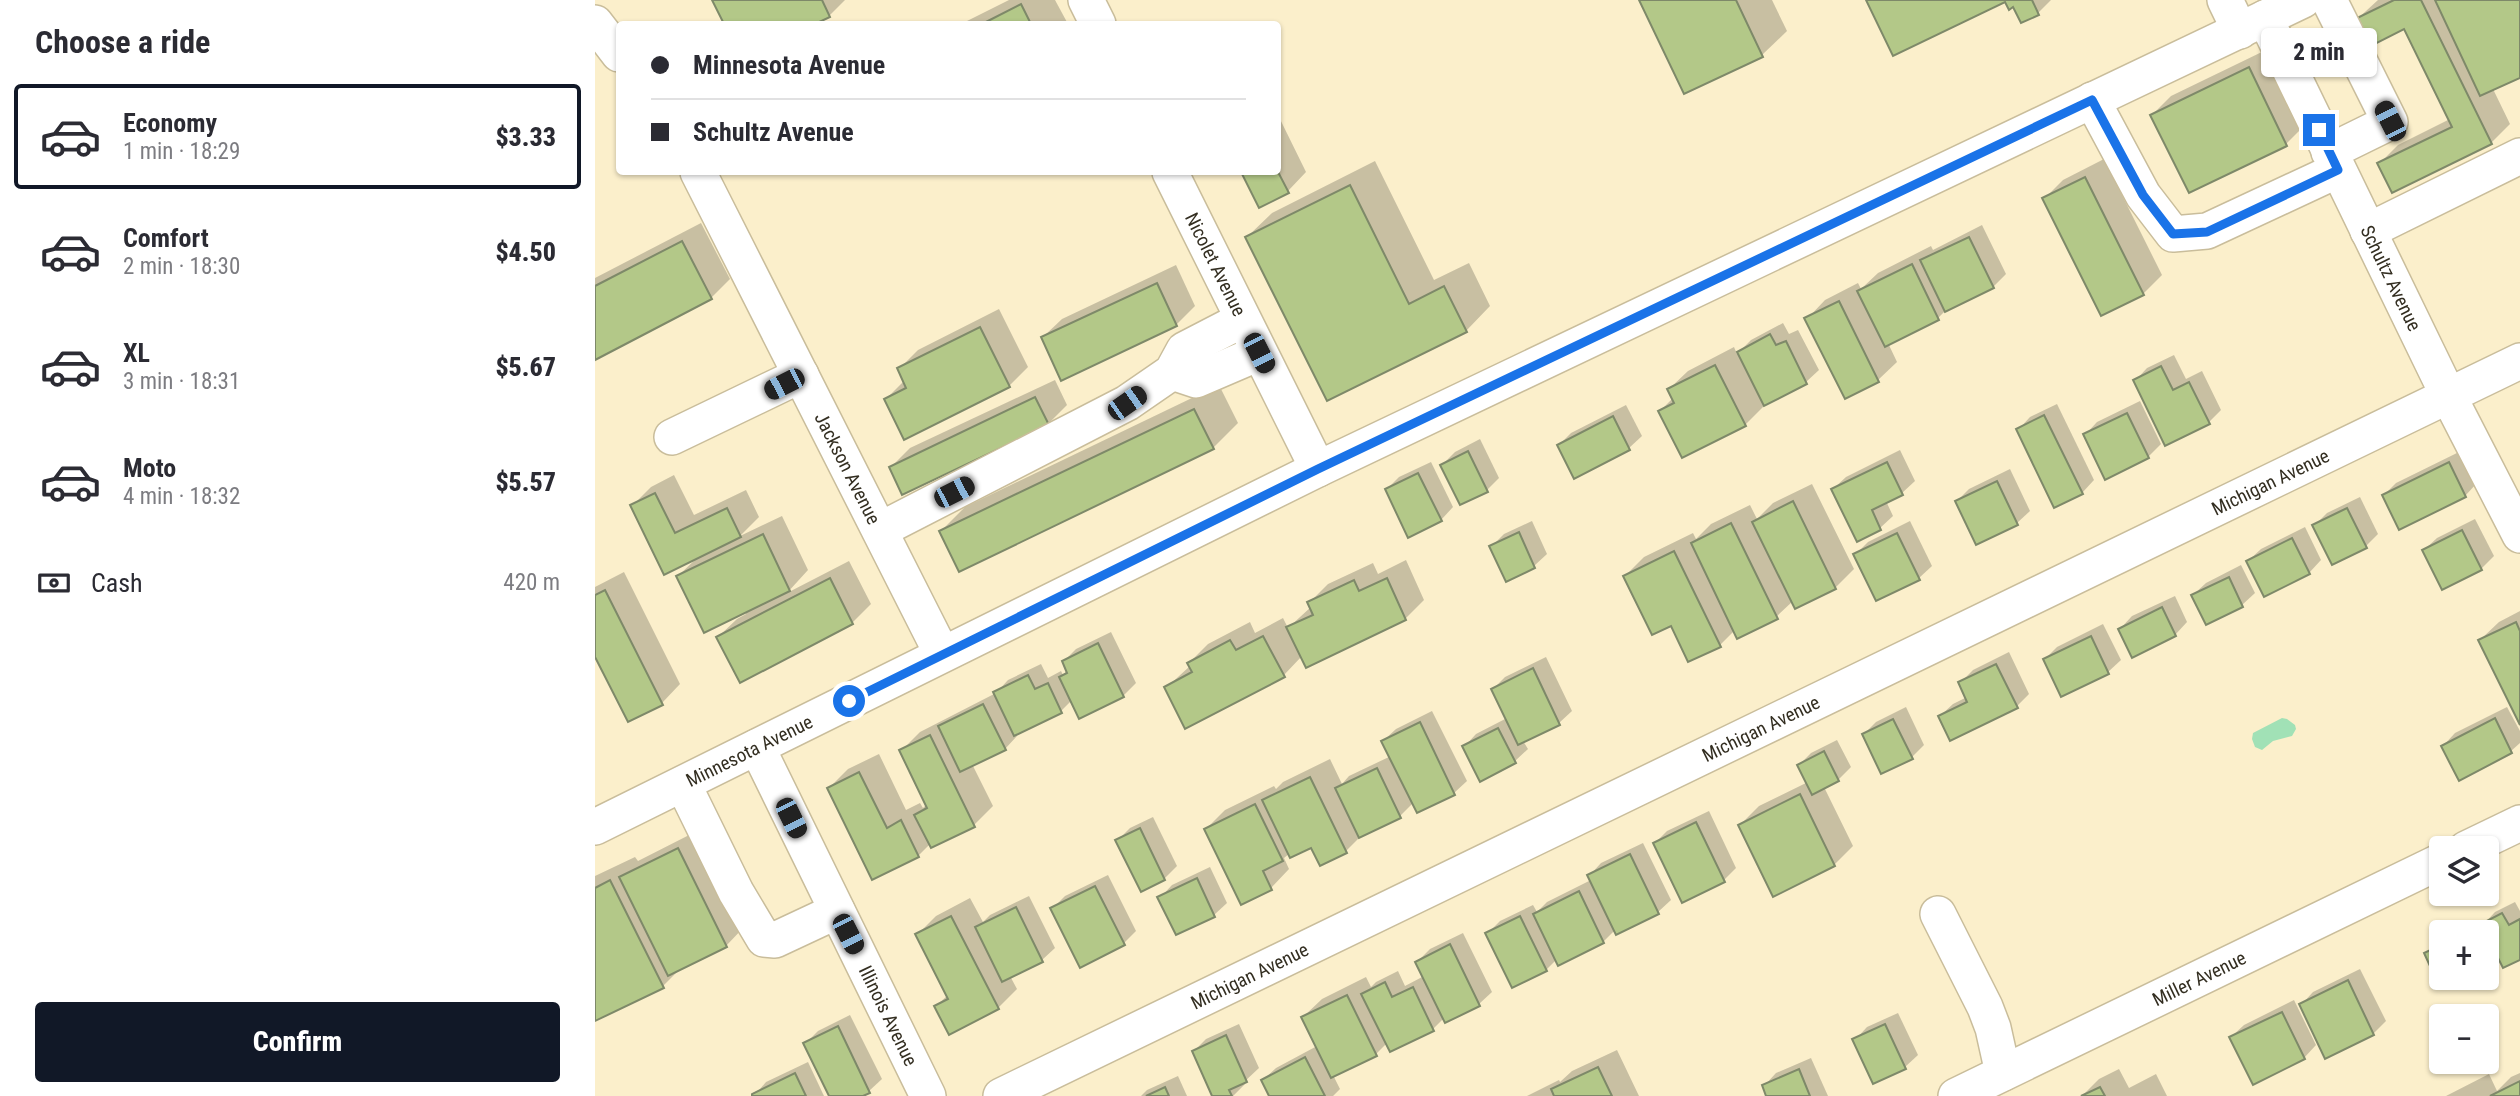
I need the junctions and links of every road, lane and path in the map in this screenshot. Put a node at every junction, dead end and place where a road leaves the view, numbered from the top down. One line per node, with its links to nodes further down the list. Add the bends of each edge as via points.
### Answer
1 (1086, 0): 5 (street)
2 (2303, 0): 4 (street, Minnesota Avenue)
3 (2329, 0): 10 (street, via 2390,121)
4 (2243, 16): 8 (street, Minnesota Avenue); 10 (street, Schultz Avenue)
5 (1096, 21)
6 (595, 23): 7 (street)
7 (616, 50)
8 (2092, 100): 10 (street, via 2143,195 2173,234 2207,232); 21 (street, Minnesota Avenue)
9 (2520, 156): 13 (street)
10 (2334, 161): 13 (street, Schultz Avenue)
11 (700, 175): 18 (street, Jackson Avenue)
12 (1171, 175): 14 (street, Nicolet Avenue)
13 (2368, 231): 19 (street, Schultz Avenue)
14 (1243, 320): 15 (street, Nicolet Avenue); 17 (street, via 1184,350)
15 (1259, 353): 17 (street, via 1196,380); 21 (street, Nicolet Avenue)
16 (2520, 360): 19 (street, Michigan Avenue)
17 (1172, 372): 22 (street, via 1127,403)
18 (801, 375): 20 (street); 22 (street, Jackson Avenue)
19 (2448, 395): 23 (street, Schultz Avenue); 35 (street, Michigan Avenue)
20 (672, 437)
21 (1318, 469): 24 (street, Minnesota Avenue)
22 (880, 530): 24 (street, Jackson Avenue)
23 (2520, 535)
24 (942, 654): 25 (street, Minnesota Avenue)
25 (757, 747): 26 (street, Minnesota Avenue); 31 (street, Illinois Avenue)
26 (683, 784): 28 (street, Minnesota Avenue); 31 (street, via 764,939 775,940)
27 (2520, 822): 29 (street)
28 (595, 827)
29 (2492, 836)
30 (2429, 867): 33 (street, Miller Avenue)
31 (837, 911): 34 (street, Illinois Avenue)
32 (1938, 914): 33 (street, via 1993,1028)
33 (2003, 1073): 36 (street, Miller Avenue)
34 (928, 1096)
35 (1001, 1096)
36 (1956, 1096)

